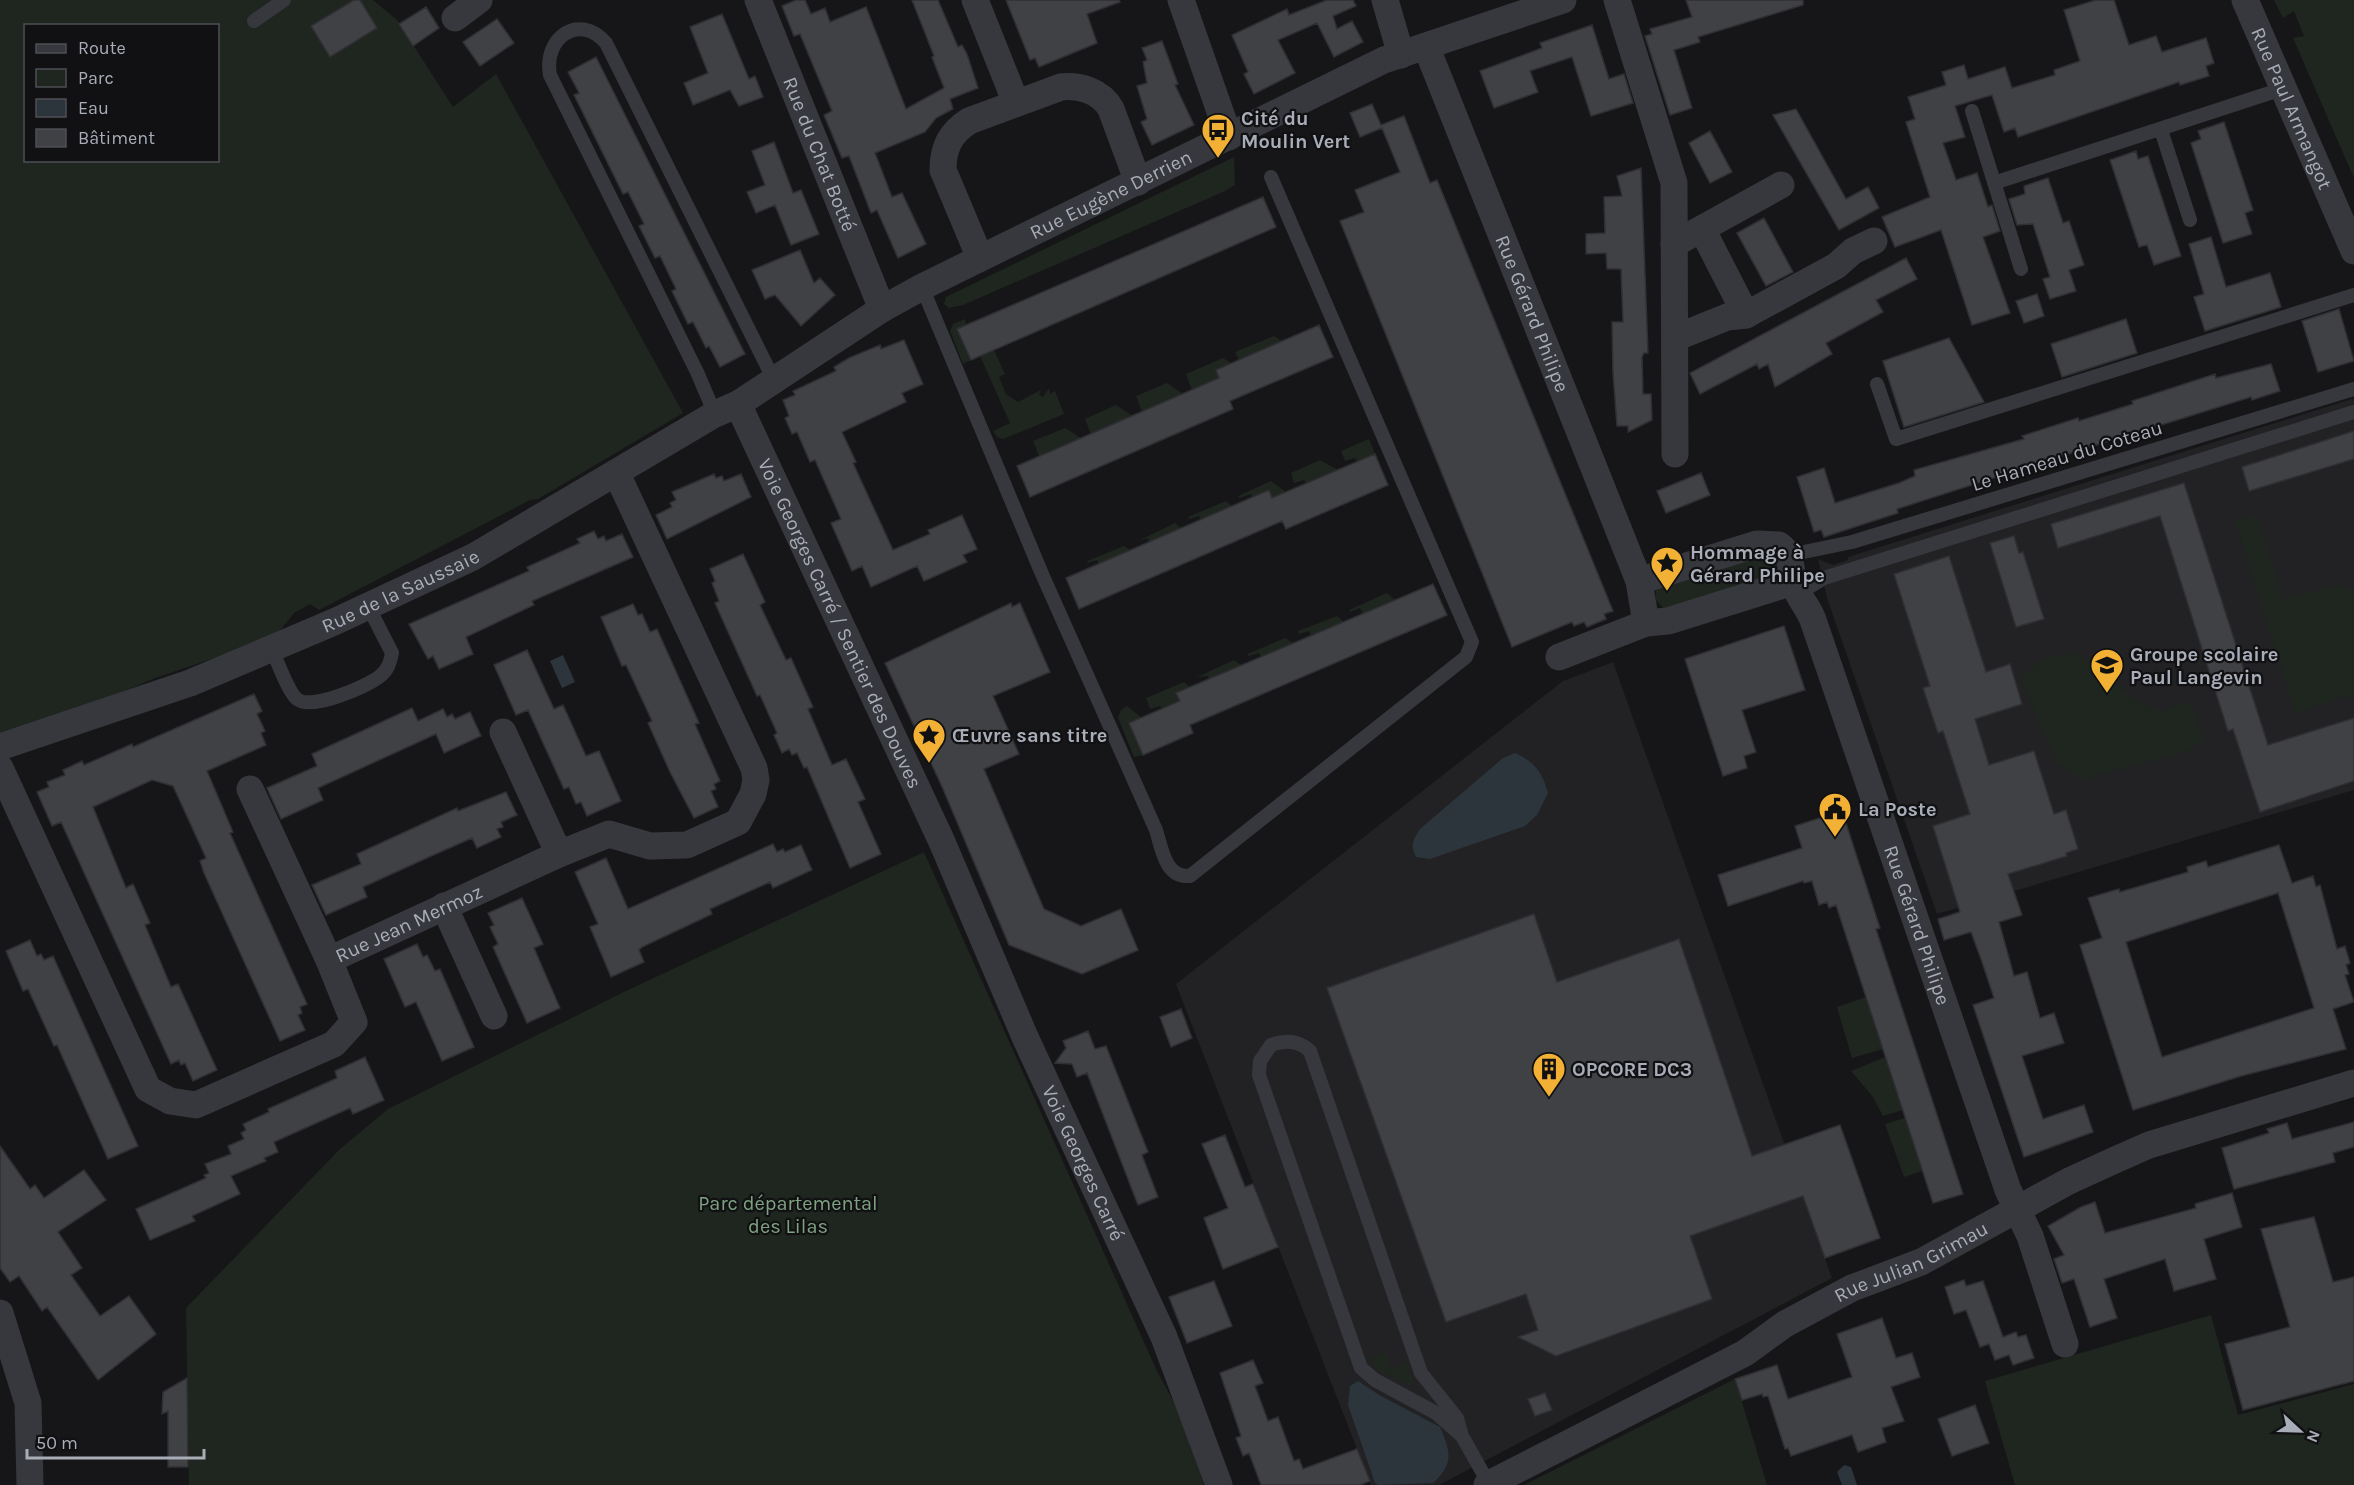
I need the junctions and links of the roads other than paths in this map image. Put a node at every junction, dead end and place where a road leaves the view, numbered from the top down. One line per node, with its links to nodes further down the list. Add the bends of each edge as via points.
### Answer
1 (284, 0): 11 (lane)
2 (479, 0): 10 (street)
3 (758, 0): 31 (street, Rue du Chat Botté)
4 (975, 0): 14 (street)
5 (1180, 0): 17 (street)
6 (1385, 0): 12 (street, Rue Gérard Philipe)
7 (1563, 0): 12 (street, Rue Eugène Derrien)
8 (1617, 0): 25 (street, via 1674,183)
9 (2245, 0): 13 (street, Rue Paul Armangot)
10 (455, 18)
11 (254, 21)
12 (1413, 50): 17 (street, Rue Eugène Derrien); 42 (street, Rue Gérard Philipe)
13 (2285, 88): 16 (lane); 26 (street, Rue Paul Armangot)
14 (1016, 103): 19 (street, via 1068,87 1082,88 1104,98); 27 (street, via 960,127 947,142 943,157 947,182)
15 (1972, 111): 20 (lane)
16 (2161, 130): 20 (lane); 22 (lane)
17 (1229, 137): 19 (street, Rue Eugène Derrien)
18 (1271, 177): 29 (lane, via 1472,642 1466,657 1190,876 1167,866 1156,830 1042,574)
19 (1138, 182): 27 (street, Rue Eugène Derrien)
20 (1994, 183): 28 (lane)
21 (1781, 185): 23 (street)
22 (2190, 220)
23 (1702, 229): 25 (street); 32 (street)
24 (1874, 241): 32 (street, via 1853,251 1836,267)
25 (1674, 244): 33 (street)
26 (2354, 251)
27 (980, 258): 29 (street, Rue Eugène Derrien)
28 (2021, 269)
29 (922, 287): 31 (street, Rue Eugène Derrien)
30 (2354, 295): 35 (lane, via 1896,439)
31 (882, 309): 34 (street, Rue Eugène Derrien)
32 (1746, 315): 33 (street, via 1727,317)
33 (1675, 338): 39 (street)
34 (774, 380): 37 (street, Rue de la Saussaie); 37 (lane, via 606,43 584,29 567,32 550,51 550,75 697,372)
35 (1877, 384)
36 (2354, 389): 41 (lane, Le Hameau du Coteau, via 1852,542)
37 (727, 409): 40 (street, Rue de la Saussaie); 51 (street, Voie Georges Carré / Sentier des Douves)
38 (2354, 412): 41 (lane, via 1824,578)
39 (1675, 454)
40 (617, 474): 43 (street, Rue de la Saussaie, via 473,557); 52 (street, Rue Jean Mermoz, via 754,768 756,780 738,822 687,845 650,846 609,834)
41 (1793, 574): 42 (street, via 1779,545 1757,544); 44 (street, via 1780,586 1668,621); 57 (street, Rue Gérard Philipe, via 1814,623)
42 (1639, 581): 44 (street, Rue Gérard Philipe)
43 (368, 606): 45 (street, Rue de la Saussaie); 45 (lane, via 392,653 389,667 379,677 318,704 307,704 296,699)
44 (1646, 623): 46 (street)
45 (272, 649): 48 (street, Rue de la Saussaie, via 190,683)
46 (1559, 657)
47 (504, 732): 52 (street)
48 (0, 747)
49 (0, 768): 54 (street, Rue Jean Mermoz, via 148,1089 170,1101 196,1105 334,1044 354,1022)
50 (250, 789): 54 (street)
51 (942, 842): 62 (street, Voie Georges Carré, via 1022,1030 1164,1337)
52 (559, 854): 53 (street, Rue Jean Mermoz)
53 (444, 906): 54 (street, Rue Jean Mermoz); 55 (street)
54 (329, 960)
55 (494, 1016)
56 (2354, 1083): 57 (street, Rue Julian Grimau, via 2150,1145 2069,1181)
57 (2017, 1210): 59 (street, Rue Gérard Philipe, via 2030,1236); 63 (street, Rue Julian Grimau, via 1921,1262 1852,1288 1785,1324 1745,1353)
58 (0, 1313): 61 (street, via 27,1402)
59 (2065, 1344)
60 (1462, 1436): 60 (lane, via 1436,1413 1375,1380 1361,1368 1259,1075 1260,1061 1271,1045 1291,1041 1310,1051 1421,1373 1457,1418); 63 (lane)
61 (30, 1485)
62 (1219, 1485)
63 (1488, 1485)

